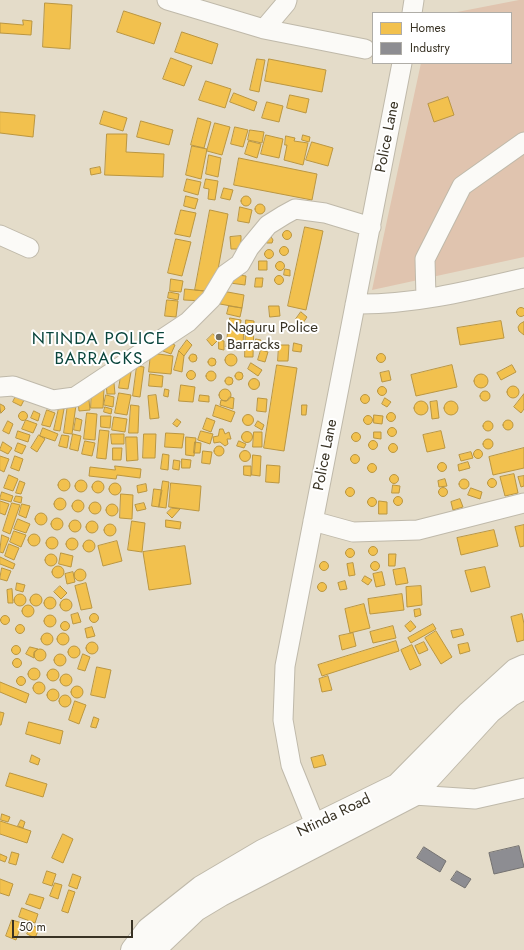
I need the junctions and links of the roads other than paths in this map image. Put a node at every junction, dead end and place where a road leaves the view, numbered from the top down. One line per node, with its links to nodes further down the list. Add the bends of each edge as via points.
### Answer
1 (167, 0): 5 (street)
2 (287, 0): 5 (street)
3 (414, 0): 4 (street)
4 (412, 12)
5 (264, 29): 6 (street)
6 (365, 49)
7 (402, 64): 9 (street, Police Lane)
8 (524, 142): 13 (street, via 462,186 425,259)
9 (371, 227): 14 (street, Police Lane); 15 (street, via 325,213 295,209 268,225 240,264 226,274 211,299 188,322 75,397 53,400 13,386)
10 (0, 235): 11 (street)
11 (29, 248)
12 (524, 278): 13 (street)
13 (426, 298): 14 (street)
14 (355, 304): 17 (street, Police Lane)
15 (0, 387)
16 (524, 503): 17 (street, via 418,530 353,532)
17 (314, 521): 22 (street, Police Lane, via 285,666 283,720 291,765)
18 (524, 666): 22 (main road, Ntinda Road, via 515,670 469,712 397,785)
19 (524, 688): 21 (main road, Ntinda Road, via 490,712)
20 (524, 788): 21 (street, via 475,799)
21 (414, 795): 22 (main road, Ntinda Road)
22 (319, 834): 23 (main road, Ntinda Road, via 262,851 201,887 148,929); 24 (main road, Ntinda Road, via 284,862 196,910)
23 (132, 950)
24 (154, 950)

